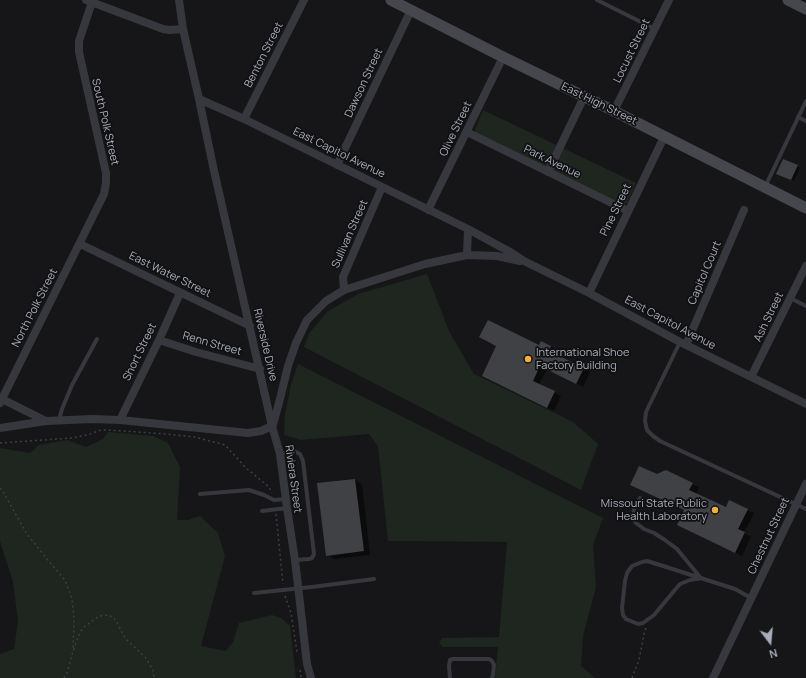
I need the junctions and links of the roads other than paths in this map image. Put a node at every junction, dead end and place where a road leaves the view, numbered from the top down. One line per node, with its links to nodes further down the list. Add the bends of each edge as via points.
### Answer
1 (179, 0): 10 (street, Riverside Drive)
2 (304, 0): 18 (street, Benton Street)
3 (391, 0): 9 (main road, East High Street)
4 (597, 0): 11 (lane)
5 (669, 0): 11 (street, Locust Street)
6 (788, 0): 8 (main road)
7 (89, 1): 10 (street, via 162,29); 31 (street, South Polk Street, via 81,31 79,52 106,173 106,183 104,194)
8 (806, 9)
9 (411, 10): 12 (main road, East High Street); 22 (street, Dawson Street)
10 (183, 29): 14 (street, Riverside Drive)
11 (655, 29): 16 (street, Locust Street)
12 (503, 57): 13 (main road, East High Street); 20 (street, Olive Street)
13 (584, 97): 16 (main road, East High Street); 23 (street)
14 (199, 99): 18 (street, East Capitol Avenue); 40 (street, Riverside Drive)
15 (806, 101): 17 (lane)
16 (614, 111): 21 (main road, East High Street)
17 (798, 117): 19 (lane); 25 (lane)
18 (244, 119): 22 (street, East Capitol Avenue)
19 (806, 121)
20 (467, 132): 23 (street, Park Avenue); 27 (street, Olive Street)
21 (664, 137): 25 (main road, East High Street); 29 (street, Pine Street)
22 (337, 165): 24 (street, East Capitol Avenue)
23 (548, 172): 29 (street, Park Avenue)
24 (382, 187): 27 (street, East Capitol Avenue); 35 (street, Sullivan Street, via 343,277)
25 (765, 187): 26 (main road, East High Street)
26 (806, 208)
27 (428, 210): 30 (street, East Capitol Avenue)
28 (744, 210): 43 (street, Capitol Court)
29 (628, 211): 37 (street, Pine Street)
30 (468, 229): 32 (street); 33 (street, East Capitol Avenue)
31 (80, 244): 36 (street, East Water Street); 46 (street, North Polk Street)
32 (467, 255): 33 (street, East Capitol Avenue, via 497,256); 35 (street, via 425,264)
33 (524, 262): 37 (street, East Capitol Avenue)
34 (806, 266): 38 (street, Ash Street)
35 (344, 290): 51 (street, via 326,301 307,320 288,366)
36 (180, 293): 40 (street, East Water Street); 42 (street, Short Street)
37 (589, 293): 43 (street, East Capitol Avenue)
38 (790, 298): 39 (lane); 45 (street, Ash Street)
39 (806, 306)
40 (250, 326): 44 (street, Riverside Drive)
41 (97, 340): 48 (lane, via 72,385)
42 (159, 340): 44 (street, Renn Street); 49 (street, Short Street)
43 (683, 343): 45 (street, East Capitol Avenue); 58 (lane, via 646,412 647,430 660,441)
44 (260, 369): 51 (street, Riverside Drive)
45 (751, 377): 47 (street, East Capitol Avenue)
46 (1, 400): 50 (street)
47 (806, 404)
48 (59, 420): 49 (street); 50 (street)
49 (120, 420): 51 (street, via 248,433)
50 (46, 421): 52 (street)
51 (272, 426): 53 (street, Riviera Street)
52 (0, 428)
53 (280, 454): 57 (street, Riviera Street); 62 (lane, via 294,452 300,454 303,461 314,554 309,559)
54 (806, 484): 58 (street, Chestnut Street)
55 (200, 494): 57 (lane, via 249,490 274,500)
56 (640, 498): 63 (lane, via 634,509 633,517 636,523 676,549)
57 (286, 499): 59 (street, Riviera Street)
58 (796, 504): 60 (lane); 67 (street, Chestnut Street)
59 (287, 508): 61 (lane); 62 (street, Riviera Street)
60 (806, 509)
61 (262, 511)
62 (295, 560): 65 (street, Riviera Street)
63 (702, 578): 63 (lane, via 647,561 638,563 629,569 626,577 623,615 641,624 646,622 680,584); 67 (lane, via 735,589)
64 (374, 579): 65 (lane)
65 (298, 589): 66 (lane); 68 (street, Riviera Street)
66 (254, 593)
67 (752, 598): 71 (street, Chestnut Street)
68 (311, 678)
69 (450, 678): 70 (lane, via 449,666 450,660 453,659 489,659 494,665)
70 (492, 678)
71 (713, 678)

